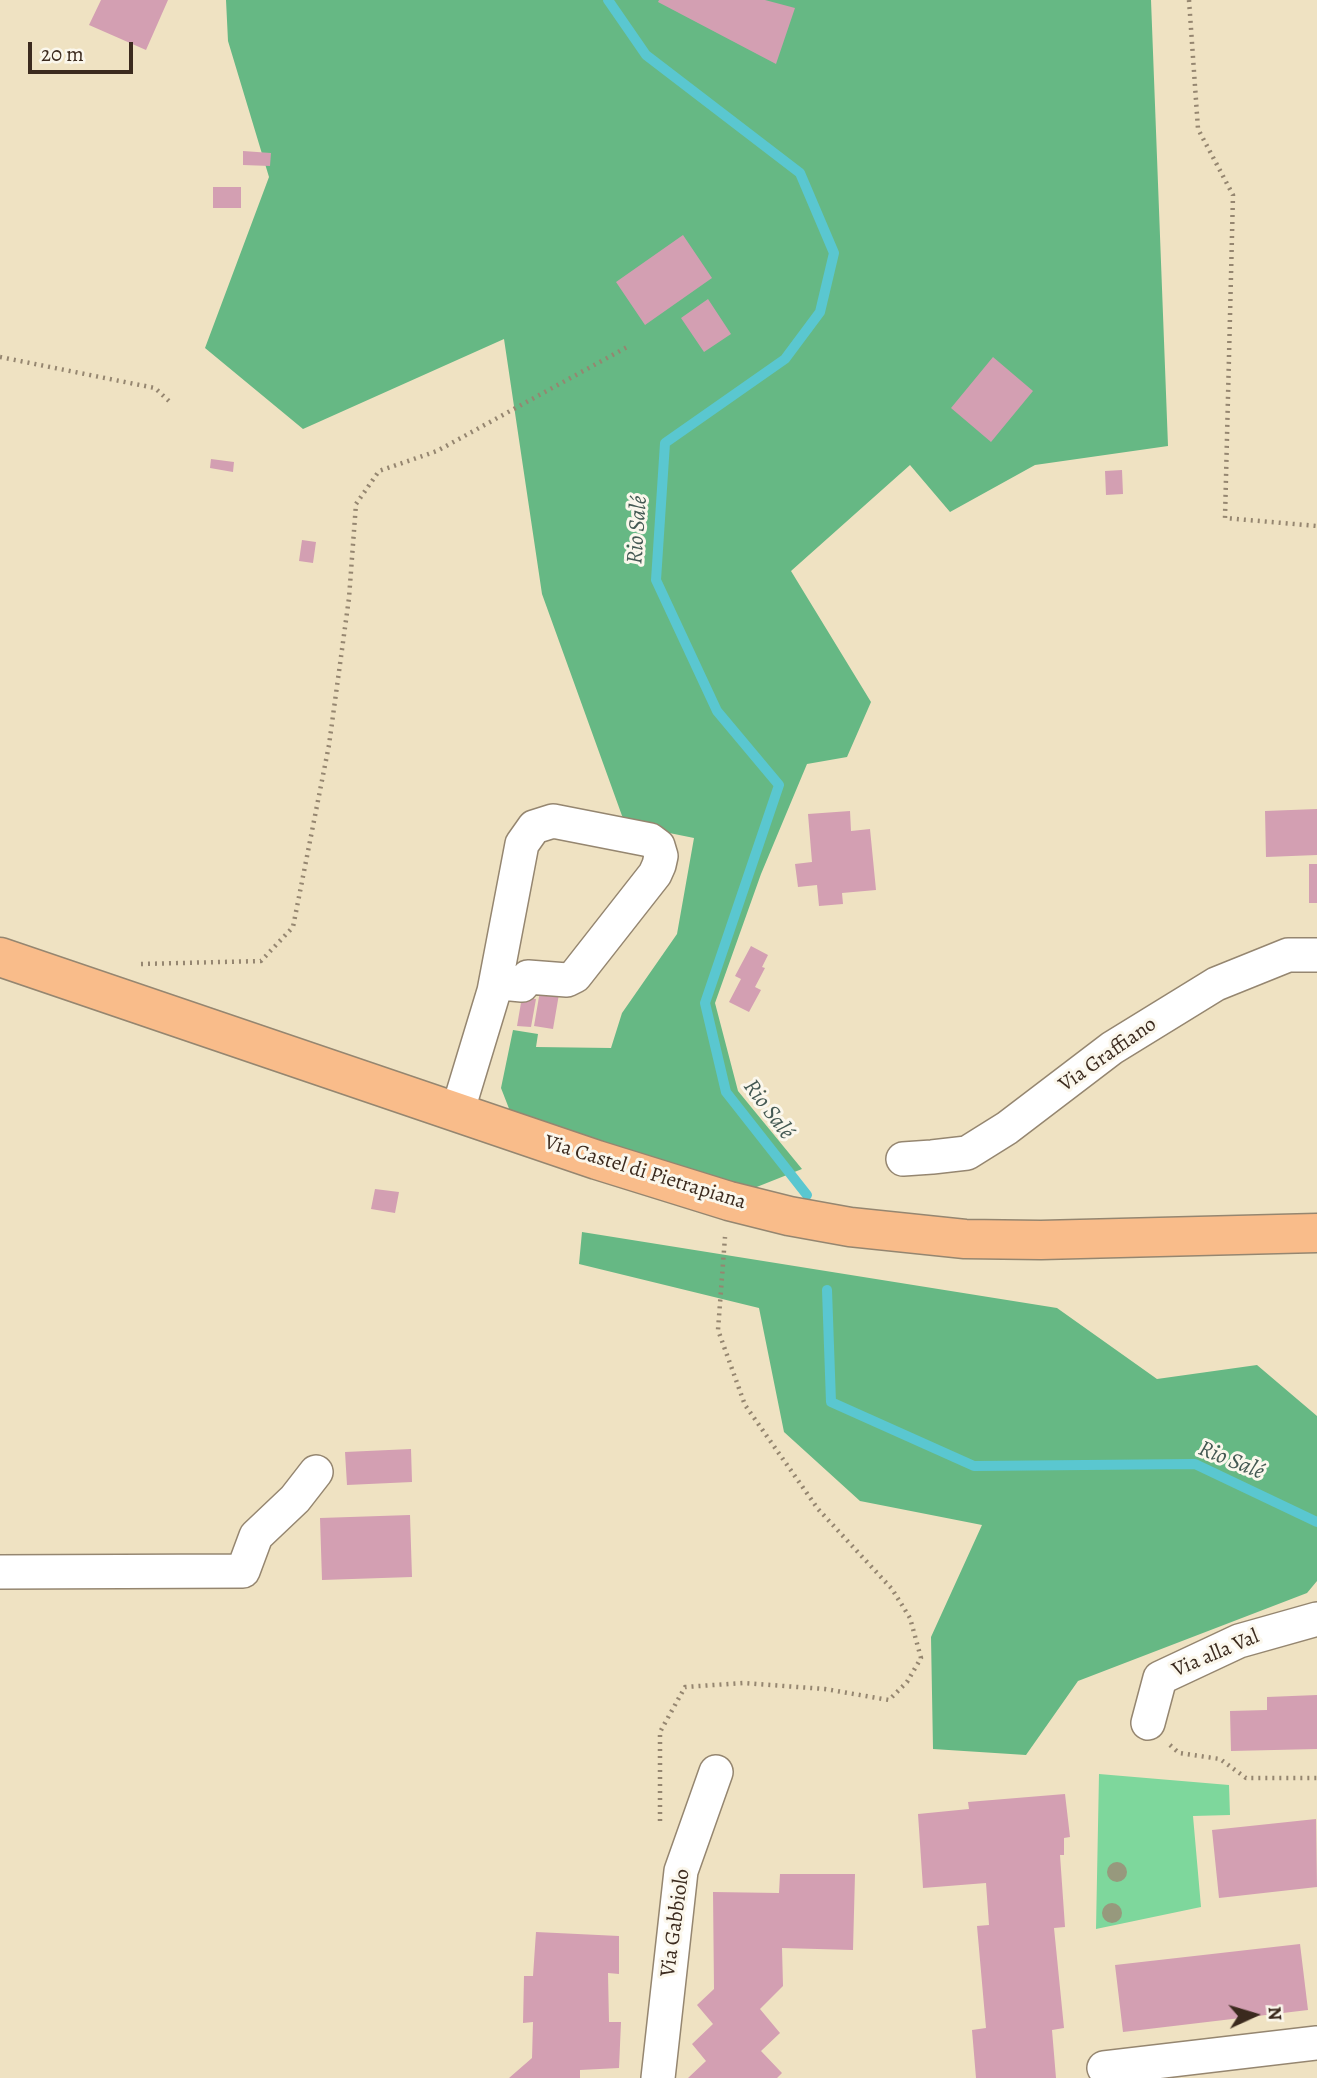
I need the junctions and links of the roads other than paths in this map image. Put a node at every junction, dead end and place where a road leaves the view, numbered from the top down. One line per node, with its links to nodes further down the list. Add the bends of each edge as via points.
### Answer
1 (1317, 955): 5 (street, Via Graffiano, via 1288,955 1216,984 1112,1048 967,1153)
2 (3, 961): 4 (main road, Via Castel di Pietrapiana)
3 (494, 991): 3 (street, via 501,983 522,985 528,977 566,980 575,976 655,874 661,856 658,846 650,840 553,821 534,827 522,844); 4 (street)
4 (457, 1113): 6 (main road, Via Castel di Pietrapiana, via 729,1201 850,1227 965,1239)
5 (903, 1159)
6 (1317, 1233)
7 (316, 1472): 8 (street, via 256,1536 243,1571)
8 (0, 1572)
9 (1317, 1619): 10 (street, Via alla Val, via 1239,1641 1160,1678)
10 (1148, 1723)
11 (716, 1772): 14 (street, Via Gabbiolo, via 681,1871)
12 (1317, 2043): 13 (street)
13 (1104, 2068)
14 (658, 2078)

